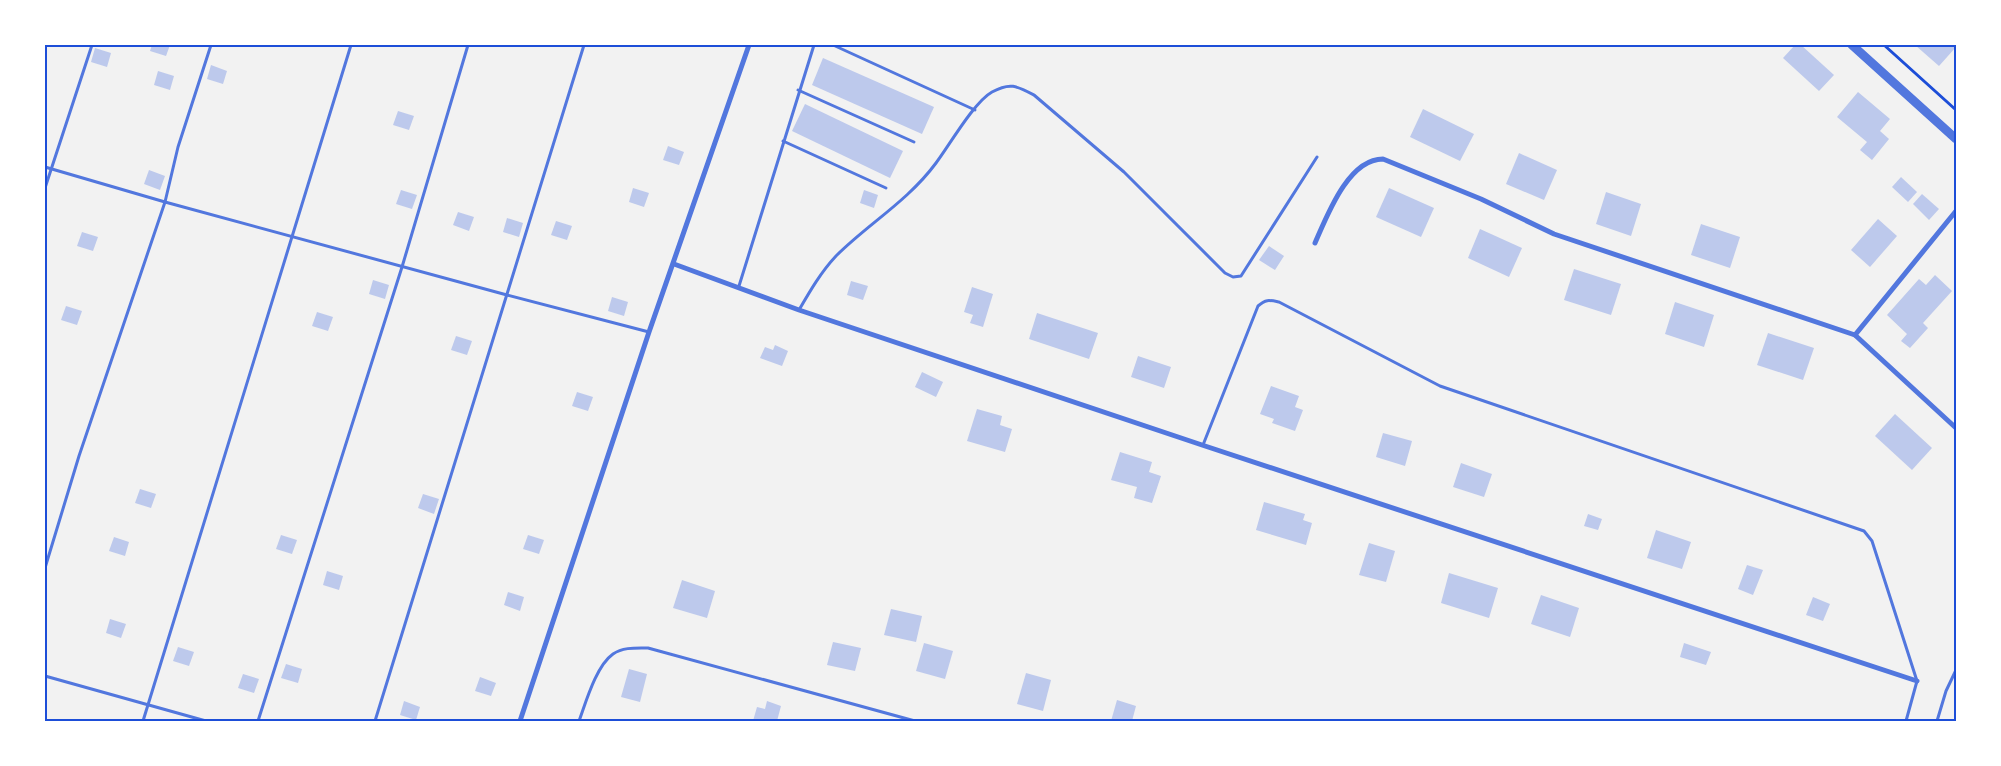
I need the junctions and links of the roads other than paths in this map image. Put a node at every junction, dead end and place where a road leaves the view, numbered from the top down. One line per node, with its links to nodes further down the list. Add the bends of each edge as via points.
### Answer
1 (92, 45): 17 (lane)
2 (211, 45): 20 (lane, via 178,147)
3 (351, 45): 22 (lane)
4 (468, 45): 25 (lane)
5 (584, 45): 27 (lane)
6 (749, 45): 24 (street)
7 (814, 45): 10 (lane)
8 (833, 45): 11 (lane)
9 (1852, 45): 12 (street)
10 (798, 90): 13 (lane); 14 (lane)
11 (975, 110): 15 (lane, via 990,93 1004,86 1018,86 1034,95 1124,172 1225,273 1233,277 1241,276); 28 (lane, via 913,191 836,256)
12 (1956, 139)
13 (783, 141): 19 (lane); 26 (lane)
14 (914, 142)
15 (1317, 157)
16 (45, 167): 17 (lane)
17 (51, 168): 18 (lane); 20 (lane)
18 (45, 188)
19 (886, 188)
20 (165, 202): 22 (lane); 33 (lane, via 79,456)
21 (1956, 211): 30 (street)
22 (293, 237): 25 (lane); 37 (lane)
23 (1315, 242): 30 (street, via 1337,194 1372,159 1383,159 1481,199 1554,234)
24 (674, 264): 26 (street); 29 (street)
25 (402, 267): 27 (lane); 40 (lane)
26 (739, 286): 28 (street)
27 (507, 295): 29 (lane); 41 (lane)
28 (799, 310): 32 (street)
29 (650, 332): 42 (street)
30 (1855, 335): 31 (street)
31 (1956, 428)
32 (1202, 445): 36 (street); 36 (lane, via 1258,306 1264,301 1279,302 1440,386 1864,530 1872,541)
33 (45, 568)
34 (1956, 670): 46 (lane)
35 (45, 676): 37 (lane)
36 (1917, 681): 45 (lane)
37 (148, 705): 38 (lane); 39 (lane)
38 (143, 721)
39 (206, 721)
40 (258, 721)
41 (375, 721)
42 (520, 721)
43 (579, 721): 44 (lane, via 605,662 614,653 630,648 648,648)
44 (915, 721)
45 (1906, 721)
46 (1937, 721)

